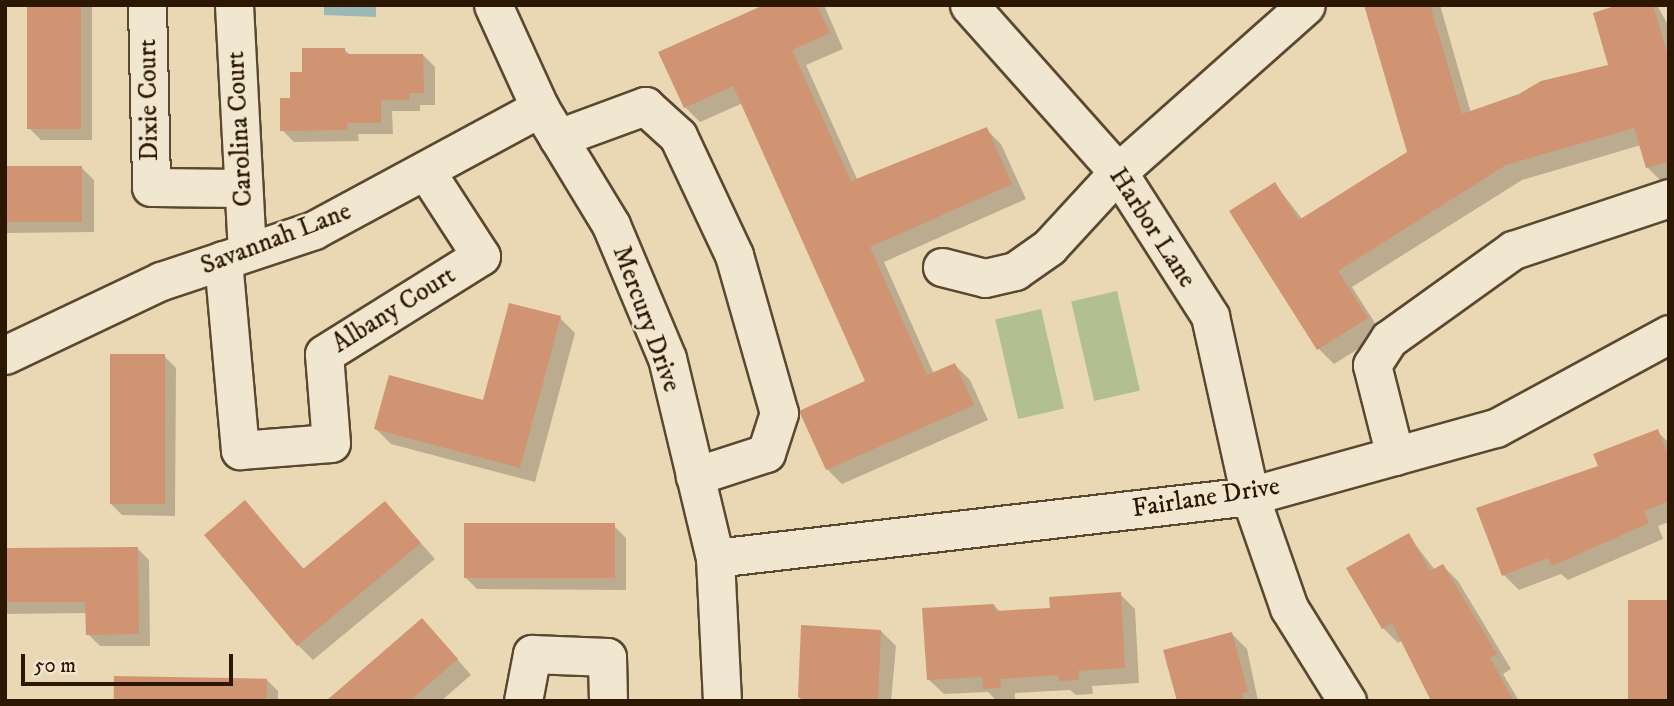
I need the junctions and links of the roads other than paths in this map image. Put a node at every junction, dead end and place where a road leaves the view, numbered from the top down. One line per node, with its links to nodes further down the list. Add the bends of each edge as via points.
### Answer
1 (147, 5): 9 (street, Dixie Court, via 151,187)
2 (234, 5): 9 (street, Carolina Court)
3 (493, 5): 6 (street, Mercury Drive)
4 (969, 5): 7 (street, Harbor Lane)
5 (1306, 5): 7 (street)
6 (549, 123): 8 (street, Savannah Lane); 16 (street, Mercury Drive, via 611,225 667,358); 16 (street, Savannah Lane, via 645,106 678,136 734,255 779,413 766,453)
7 (1118, 172): 12 (street, via 1049,247 1015,271 985,278); 17 (street, Harbor Lane, via 1210,316)
8 (427, 173): 11 (street, Savannah Lane, via 314,230); 11 (street, Albany Court, via 481,257 324,354 331,443 240,450)
9 (242, 188): 11 (street, Carolina Court)
10 (1669, 198): 15 (street, via 1513,250 1389,339 1372,365)
11 (235, 256): 14 (street, Savannah Lane, via 161,281)
12 (942, 267)
13 (1669, 334): 15 (street, Fairlane Drive, via 1496,428)
14 (7, 349)
15 (1395, 456): 17 (street, Fairlane Drive)
16 (695, 476): 18 (street, Mercury Drive)
17 (1250, 496): 18 (street, Fairlane Drive); 22 (street, Harbor Lane, via 1289,608)
18 (715, 558): 21 (street, Mercury Drive)
19 (523, 701): 20 (street, via 532,654 607,657)
20 (608, 701)
21 (722, 701)
22 (1347, 701)

